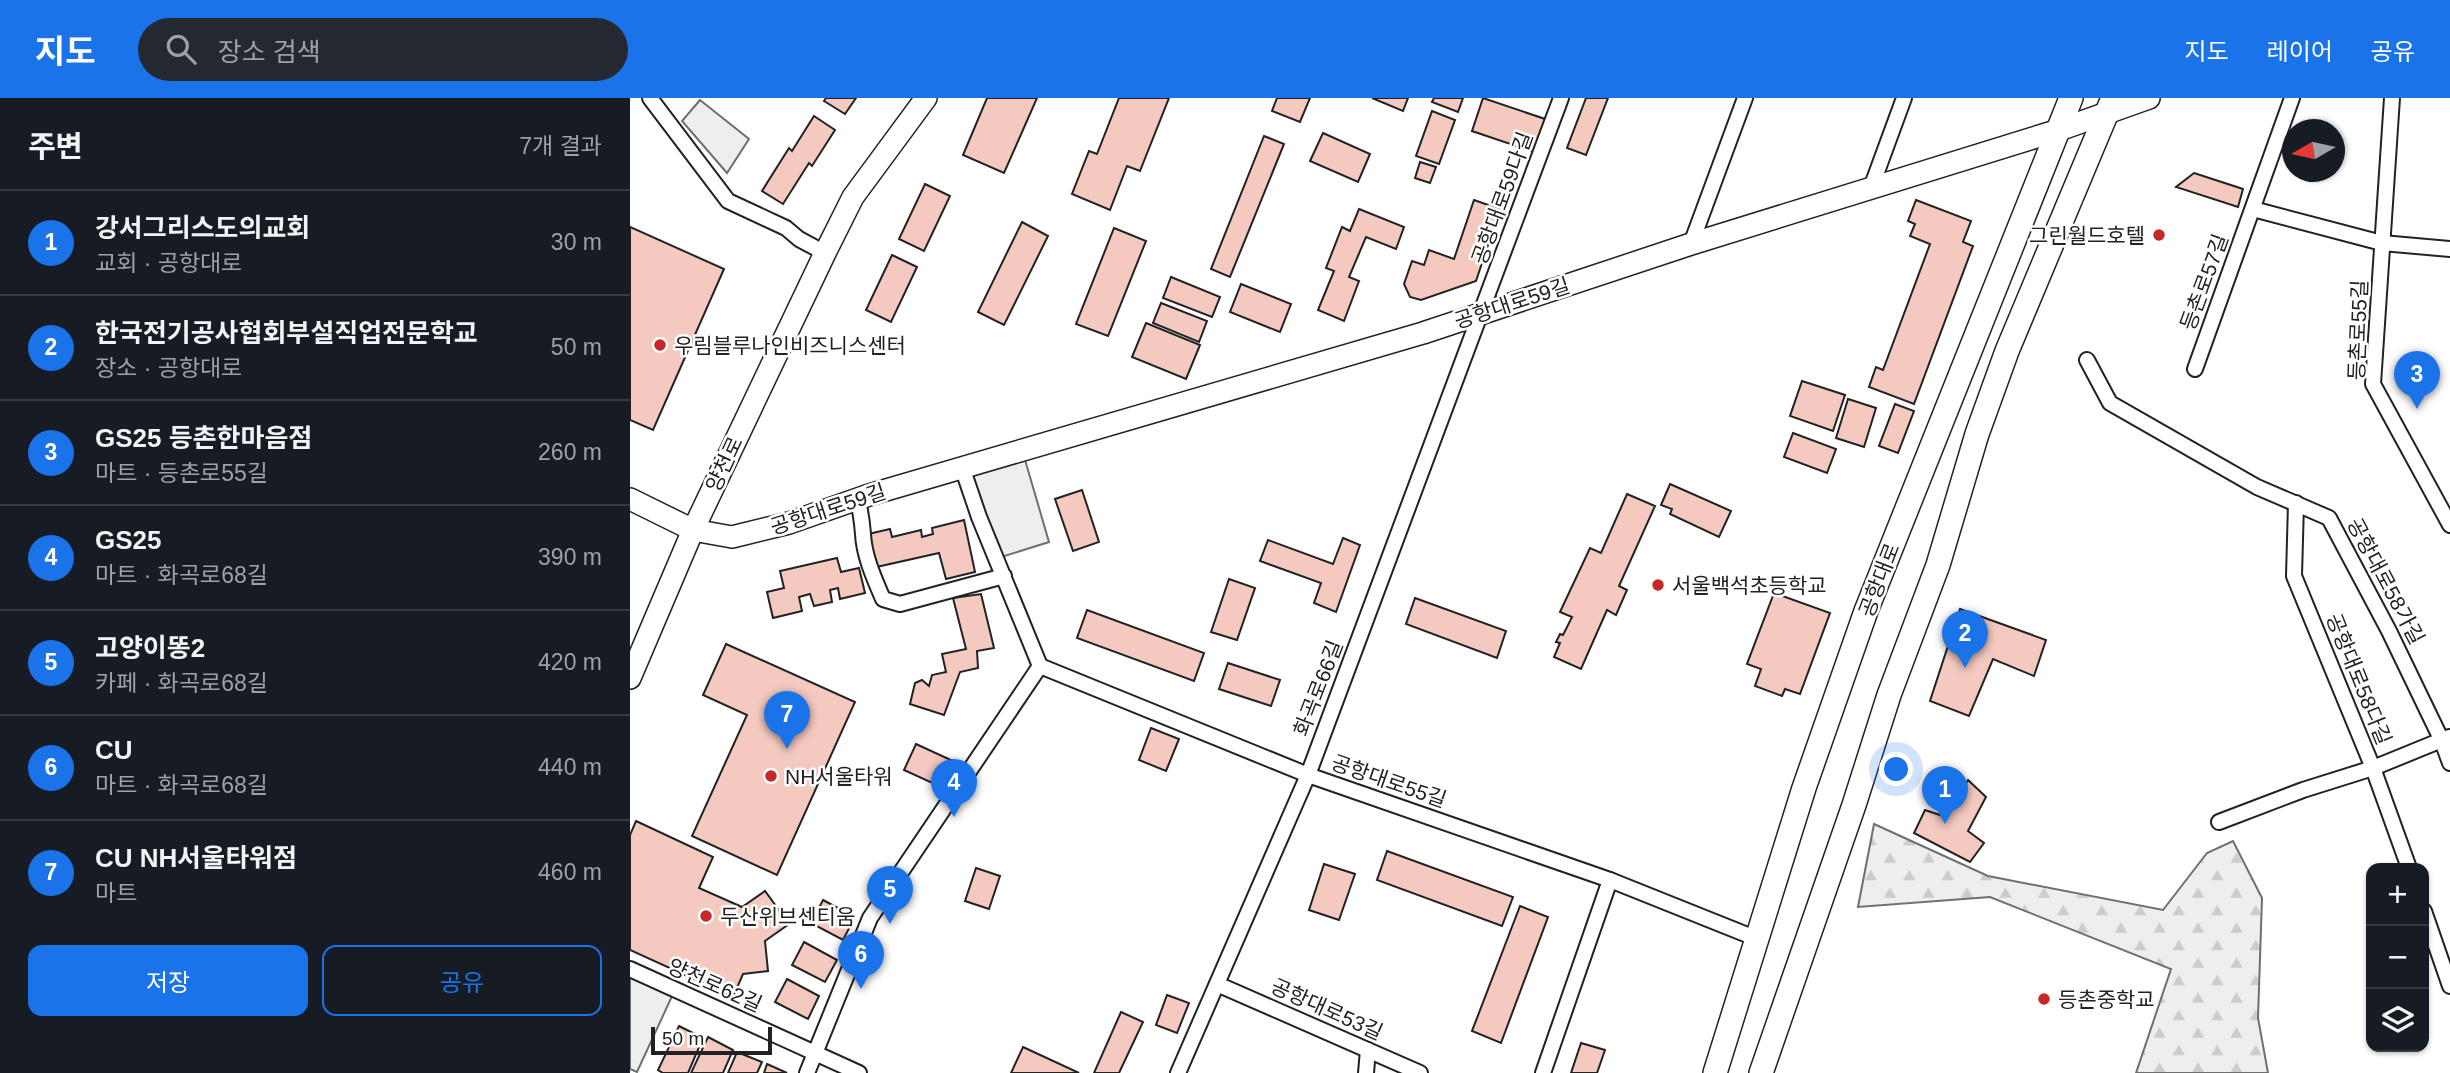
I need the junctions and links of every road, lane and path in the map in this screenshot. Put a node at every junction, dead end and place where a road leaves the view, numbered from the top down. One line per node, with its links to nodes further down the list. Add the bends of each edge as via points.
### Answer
1 (650, 98): 17 (street, via 728,201 786,228)
2 (926, 98): 17 (main road, 양천로, via 853,197)
3 (1561, 98): 18 (street, 공항대로59다길)
4 (1745, 98): 15 (street)
5 (1903, 98): 12 (street)
6 (2071, 98): 11 (main road, 공항대로)
7 (2150, 98): 10 (main road, 공항대로59길)
8 (2292, 98): 13 (street, 등촌로57길)
9 (2392, 98): 14 (street, 등촌로55길)
10 (2110, 105): 11 (main road, 공항대로59길); 51 (main road, via 2007,351 1938,565)
11 (2059, 130): 12 (main road, 공항대로59길); 38 (main road, 공항대로, via 1867,611)
12 (1871, 188): 15 (main road, 공항대로59길)
13 (2253, 209): 14 (street); 20 (street, 등촌로57길)
14 (2382, 243): 16 (street); 25 (street, 등촌로55길, via 2373,384)
15 (1691, 244): 18 (main road, 공항대로59길)
16 (2450, 249)
17 (825, 253): 26 (main road, 양천로)
18 (1483, 313): 21 (main road, 공항대로59길); 33 (street, 화곡로66길)
19 (2087, 360): 24 (street, 공항대로58가길, via 2110,403 2257,487)
20 (2195, 369)
21 (962, 467): 23 (main road, 공항대로59길); 27 (street)
22 (630, 499): 26 (main road, 공항대로59길)
23 (858, 501): 26 (main road, 공항대로59길, via 733,537); 27 (street, via 870,569 883,599 901,604)
24 (2296, 503): 30 (street, 공항대로58가길, via 2329,518); 32 (street, 공항대로58다길, via 2294,576)
25 (2450, 525)
26 (694, 530): 29 (main road, 양천로)
27 (1004, 576): 28 (street)
28 (1040, 666): 33 (street, 공항대로55길); 43 (street, via 870,918)
29 (630, 678)
30 (2446, 739): 31 (street, 공항대로58가길); 32 (street)
31 (2450, 763)
32 (2373, 768): 34 (street); 35 (street, 공항대로58다길)
33 (1308, 775): 36 (street, 공항대로55길); 40 (street, 화곡로66길)
34 (2219, 822)
35 (2407, 863)
36 (1610, 880): 38 (street, 공항대로55길); 49 (street)
37 (2429, 925): 41 (street)
38 (1755, 938): 50 (main road, 공항대로)
39 (630, 969): 43 (street, 양천로62길)
40 (1217, 984): 42 (street, 공항대로53길); 46 (street, 화곡로66길)
41 (2450, 986)
42 (1368, 1050): 47 (street); 48 (street, 공항대로53길)
43 (815, 1054): 44 (street); 45 (street, 양천로62길)
44 (807, 1073)
45 (859, 1073)
46 (1178, 1073)
47 (1366, 1073)
48 (1420, 1073)
49 (1544, 1073)
50 (1715, 1073)
51 (1761, 1073)

